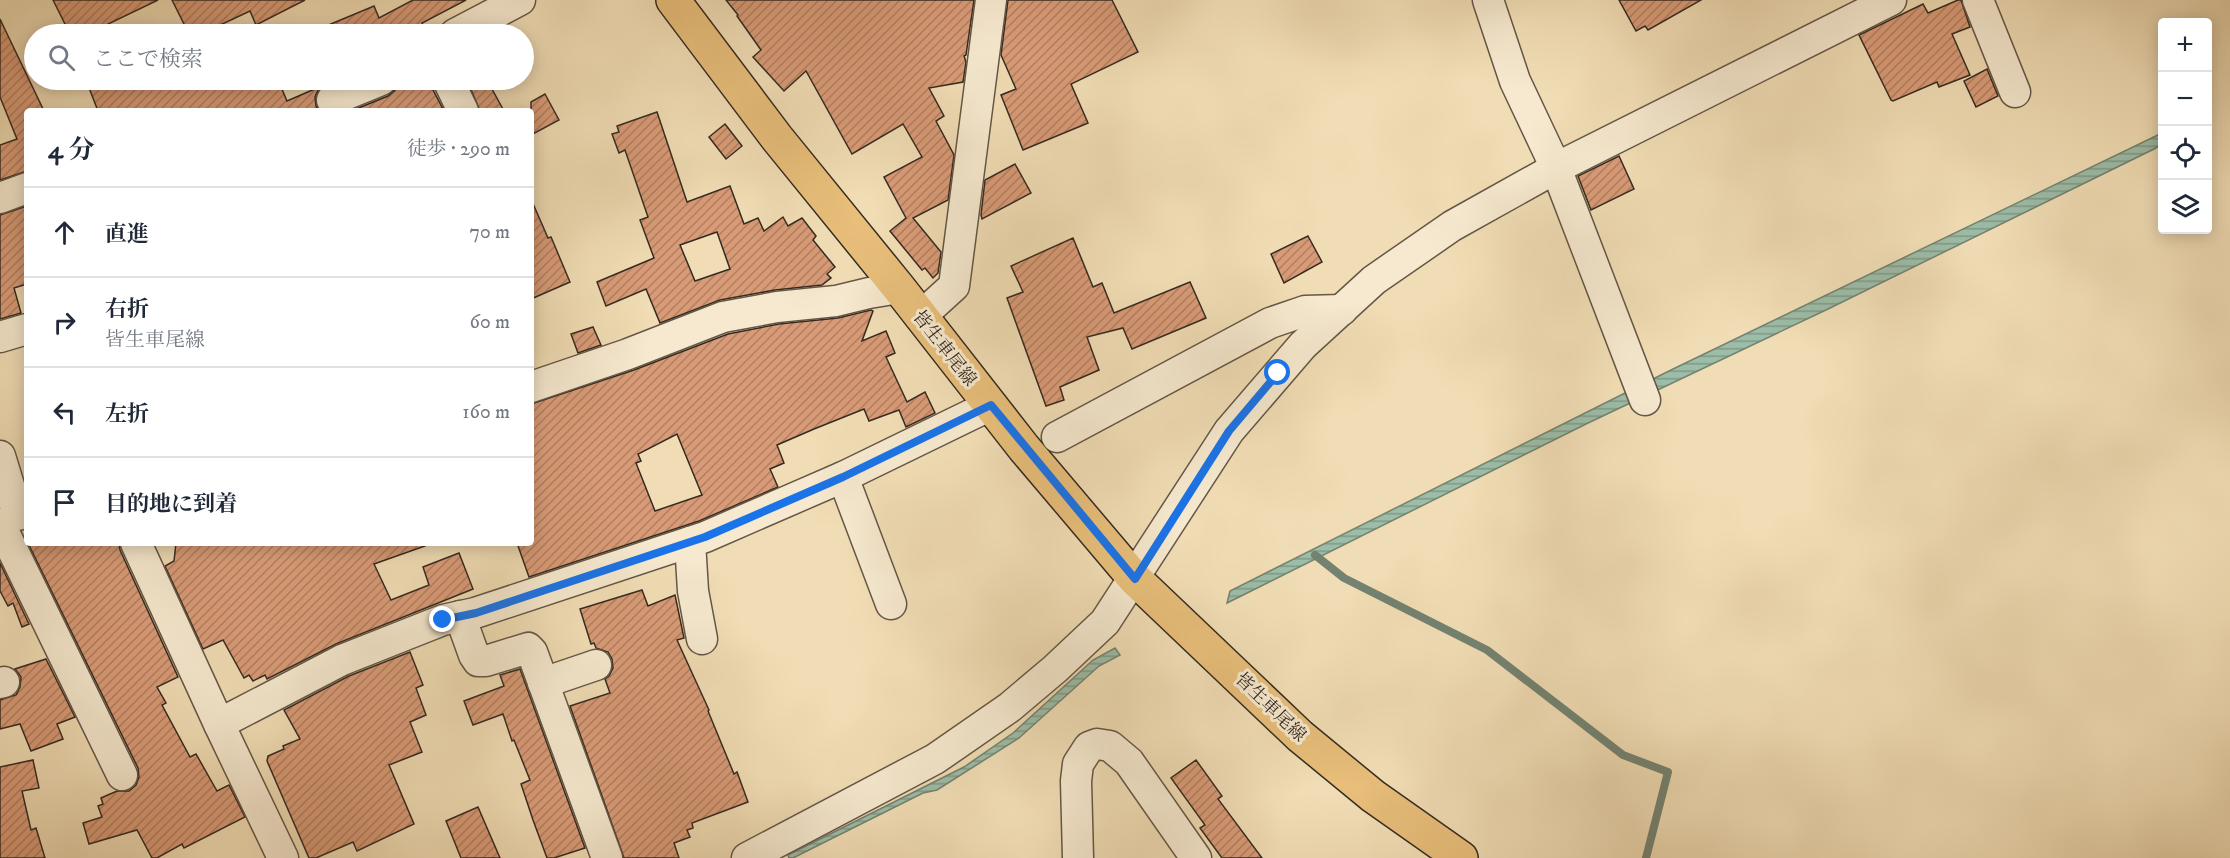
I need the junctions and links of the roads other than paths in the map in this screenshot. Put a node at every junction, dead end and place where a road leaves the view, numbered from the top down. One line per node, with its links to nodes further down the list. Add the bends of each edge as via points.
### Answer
1 (520, 0): 7 (street)
2 (673, 0): 16 (main road, 皆生車尾線, via 777,138)
3 (991, 0): 18 (street, via 954,286)
4 (1488, 0): 13 (street, via 1515,81)
5 (1891, 0): 13 (street)
6 (1978, 0): 10 (street)
7 (474, 24)
8 (356, 90): 11 (street)
9 (453, 90): 12 (street)
10 (2016, 92)
11 (332, 100)
12 (462, 108)
13 (1556, 168): 17 (street, via 1452,226 1374,280); 22 (street)
14 (24, 189): 15 (street)
15 (0, 198)
16 (899, 288): 18 (main road, 皆生車尾線); 21 (street, via 723,317)
17 (1342, 310): 24 (street, via 1305,311 1270,324); 30 (street, via 1303,345 1229,431)
18 (920, 317): 23 (main road, 皆生車尾線)
19 (24, 330): 20 (street)
20 (0, 337)
21 (534, 377)
22 (1640, 389)
23 (991, 405): 26 (street); 30 (main road, 皆生車尾線)
24 (1057, 437)
25 (0, 456): 27 (street)
26 (843, 477): 28 (street); 31 (street)
27 (11, 518): 37 (street)
28 (690, 542): 32 (street); 33 (street, via 693,591)
29 (137, 546): 36 (street)
30 (1135, 579): 38 (street, via 1105,622 1010,707 935,759); 43 (main road, 皆生車尾線, via 1300,736 1373,796)
31 (891, 604)
32 (460, 616): 35 (street, via 478,661 528,648); 36 (street, via 342,660)
33 (702, 639)
34 (596, 665): 35 (street)
35 (543, 683): 40 (street)
36 (219, 724): 39 (street)
37 (122, 775)
38 (753, 857)
39 (284, 858)
40 (606, 858)
41 (1078, 858): 42 (street, via 1078,764 1089,747 1097,744 1110,746 1129,762)
42 (1196, 858)
43 (1461, 858)

